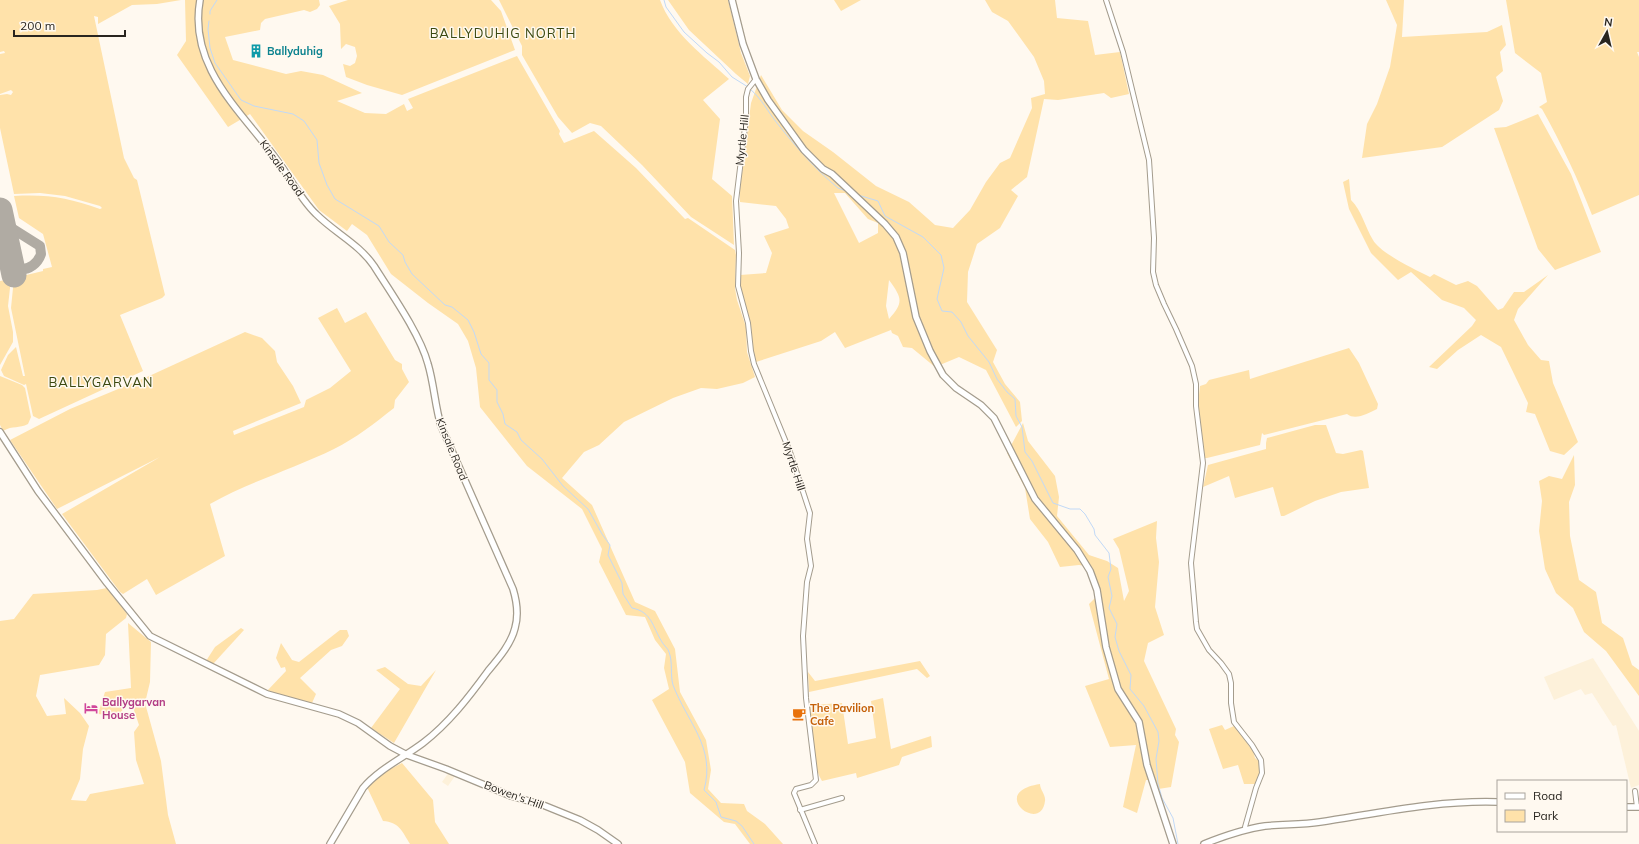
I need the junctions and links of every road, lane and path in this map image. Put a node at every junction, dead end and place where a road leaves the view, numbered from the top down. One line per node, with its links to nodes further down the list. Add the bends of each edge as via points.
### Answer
1 (200, 0): 6 (street, Kinsale Road, via 200,42 220,87 316,214 369,259 415,334 428,363 443,431 515,597 518,608 517,622 508,645 452,716)
2 (732, 0): 4 (street)
3 (1106, 0): 13 (street, via 1125,59 1149,160 1154,278 1190,360 1196,384 1203,463 1191,563 1197,629 1209,650 1229,674 1234,722 1257,753 1262,768)
4 (756, 79): 12 (street, Myrtle Hill, via 749,88 745,100 746,119 736,192 738,286 748,323 754,364 790,452 810,513 807,539 811,566 802,636 811,754 816,780 811,785 794,791); 17 (street, via 776,114 799,144 815,162 885,224 900,244 916,317 943,374 949,382 981,405 994,418 1035,499 1077,550 1090,571 1097,590 1106,647 1118,689 1139,722 1148,765)
5 (0, 432): 6 (street, Bowen's Hill, via 38,491 150,636 268,694 346,717)
6 (407, 755): 14 (street, Kinsale Road, via 369,781); 15 (street, Bowen's Hill, via 511,796 560,812 598,830)
7 (1635, 791): 11 (street)
8 (842, 798): 12 (street)
9 (1497, 802): 13 (street, via 1438,804 1307,824)
10 (1627, 807): 11 (street)
11 (1638, 807)
12 (800, 810): 16 (street, Myrtle Hill)
13 (1246, 829): 18 (street)
14 (330, 844)
15 (618, 844)
16 (814, 844)
17 (1173, 844)
18 (1204, 844)

